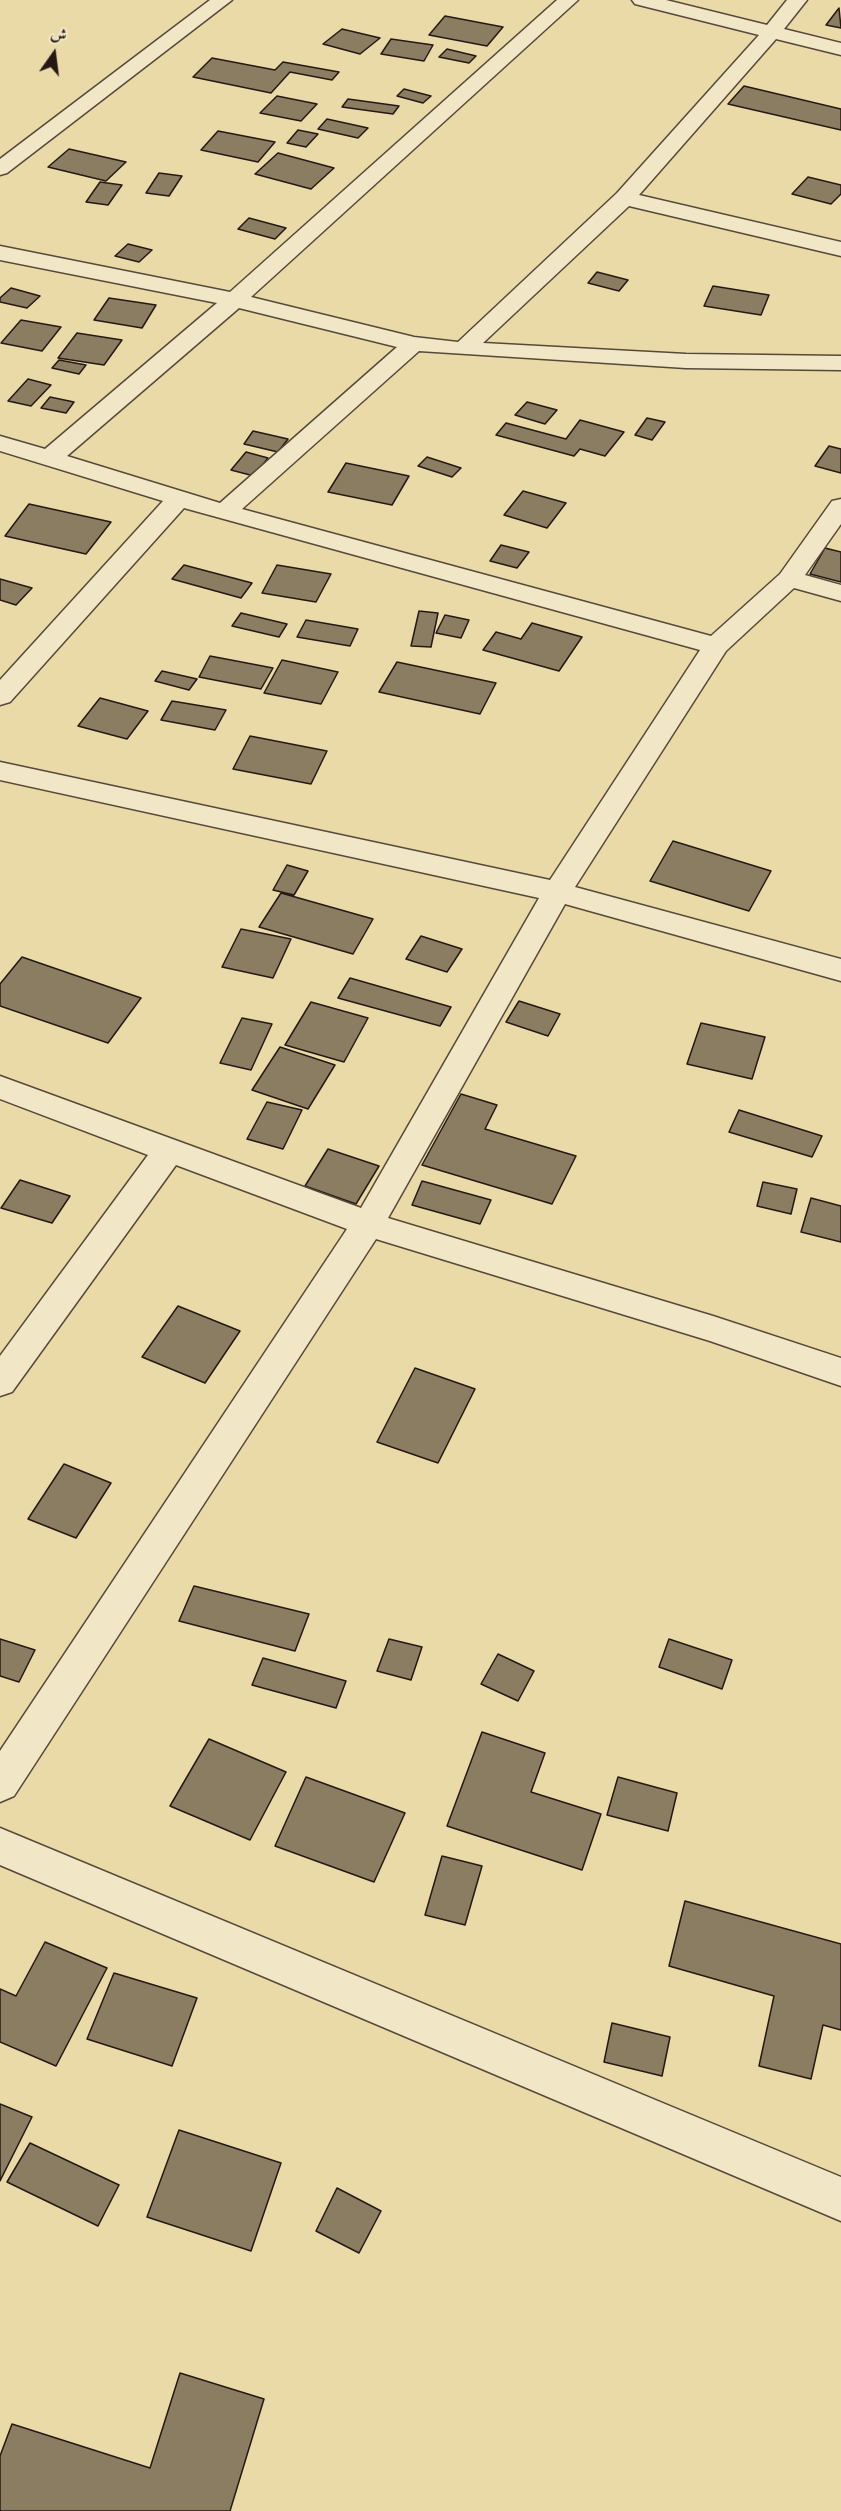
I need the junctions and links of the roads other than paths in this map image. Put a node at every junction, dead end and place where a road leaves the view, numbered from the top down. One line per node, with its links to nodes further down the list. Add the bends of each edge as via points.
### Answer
1 (222, 0): 7 (street)
2 (568, 0): 11 (street)
3 (642, 0): 5 (street)
4 (797, 0): 5 (street)
5 (771, 33): 6 (street); 8 (street)
6 (841, 49)
7 (0, 169)
8 (625, 198): 9 (street); 13 (street)
9 (841, 249)
10 (0, 253): 11 (street)
11 (235, 300): 12 (street); 16 (street)
12 (414, 344): 13 (street); 19 (street)
13 (463, 350): 14 (street, via 686,361)
14 (841, 363)
15 (0, 443): 16 (street)
16 (51, 457): 17 (street)
17 (179, 498): 19 (street); 23 (street)
18 (841, 506): 20 (street)
19 (224, 512): 22 (street)
20 (789, 579): 21 (street); 22 (street)
21 (841, 593)
22 (716, 646): 25 (street)
23 (0, 696)
24 (0, 771): 25 (street)
25 (556, 892): 26 (street); 29 (street)
26 (841, 970)
27 (0, 1087): 28 (street)
28 (168, 1152): 29 (street); 31 (street)
29 (368, 1224): 30 (street); 32 (street)
30 (841, 1372)
31 (0, 1382)
32 (0, 1784)
33 (0, 1846): 34 (street)
34 (841, 2199)

